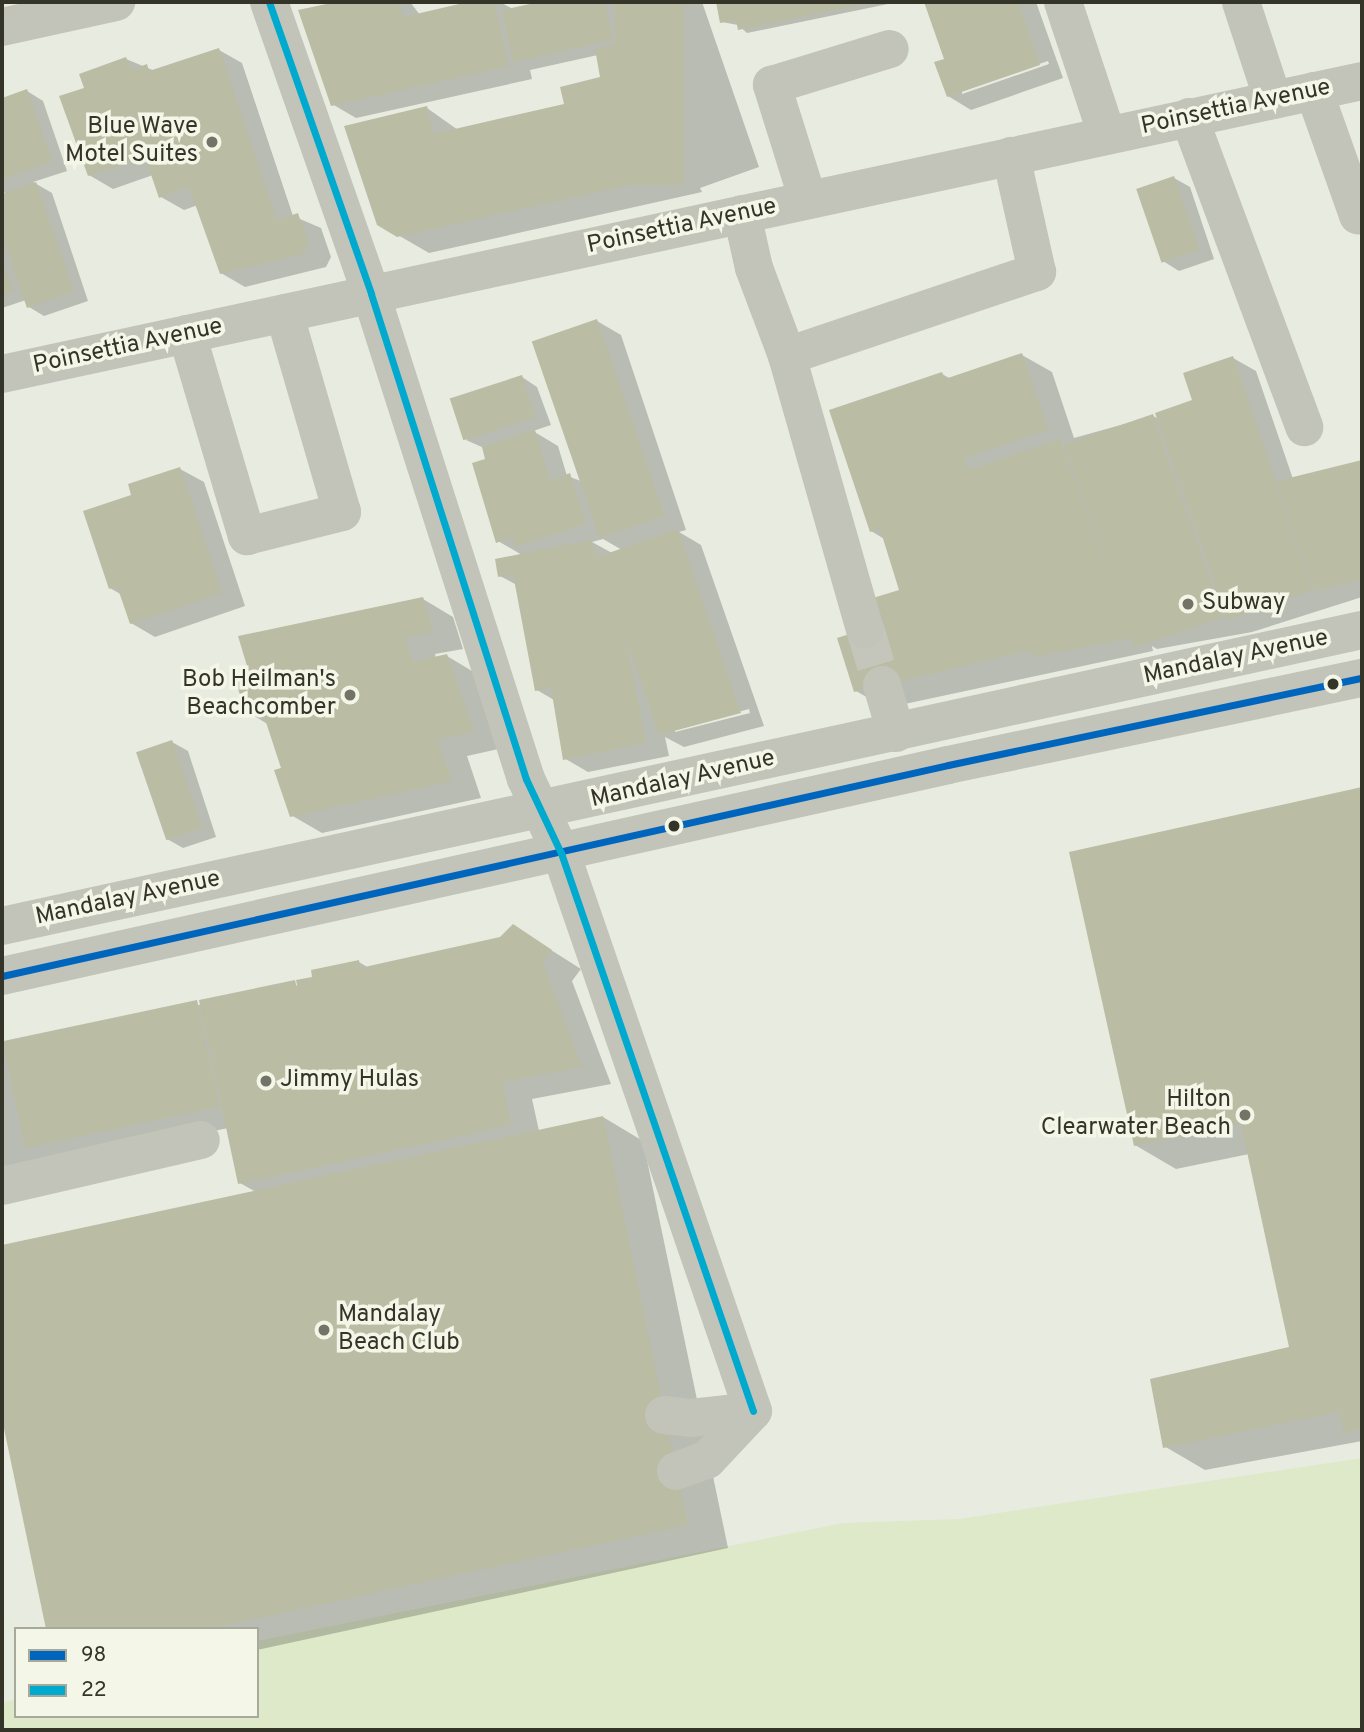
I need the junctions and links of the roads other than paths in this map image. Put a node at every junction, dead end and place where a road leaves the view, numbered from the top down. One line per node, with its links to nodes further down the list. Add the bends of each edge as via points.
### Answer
1 (116, 2): 5 (street)
2 (269, 2): 17 (street)
3 (1063, 2): 12 (street)
4 (1241, 2): 10 (street)
5 (50, 9): 6 (street)
6 (2, 27)
7 (890, 49): 14 (street, via 772,85)
8 (1362, 81): 9 (street, Poinsettia Avenue)
9 (1314, 91): 10 (street, Poinsettia Avenue); 16 (street, via 1358,215)
10 (1273, 100): 11 (street, Poinsettia Avenue)
11 (1189, 117): 12 (street, Poinsettia Avenue); 22 (street)
12 (1107, 135): 13 (street, Poinsettia Avenue)
13 (1011, 156): 14 (street, Poinsettia Avenue); 20 (street, via 1037,272)
14 (808, 200): 15 (street, Poinsettia Avenue)
15 (742, 214): 17 (street, Poinsettia Avenue); 20 (street, via 754,268)
16 (1362, 214)
17 (370, 294): 18 (street, Poinsettia Avenue); 30 (street)
18 (284, 313): 19 (street, Poinsettia Avenue); 19 (street, via 342,512 247,536)
19 (187, 334): 21 (street, Poinsettia Avenue)
20 (787, 356): 23 (street)
21 (2, 374)
22 (1304, 427)
23 (864, 629)
24 (1362, 630): 27 (street, Mandalay Avenue)
25 (1362, 678): 29 (street, Mandalay Avenue)
26 (882, 685): 28 (street)
27 (941, 723): 28 (street, Mandalay Avenue); 29 (street)
28 (896, 733): 30 (street, Mandalay Avenue)
29 (948, 765): 31 (street, Mandalay Avenue)
30 (541, 812): 31 (street); 32 (street, Mandalay Avenue)
31 (561, 853): 33 (street, Mandalay Avenue); 36 (street)
32 (2, 926)
33 (2, 976)
34 (201, 1140): 35 (street)
35 (2, 1186)
36 (753, 1411): 37 (street, via 691,1418); 38 (street, via 707,1460)
37 (664, 1415)
38 (676, 1471)

